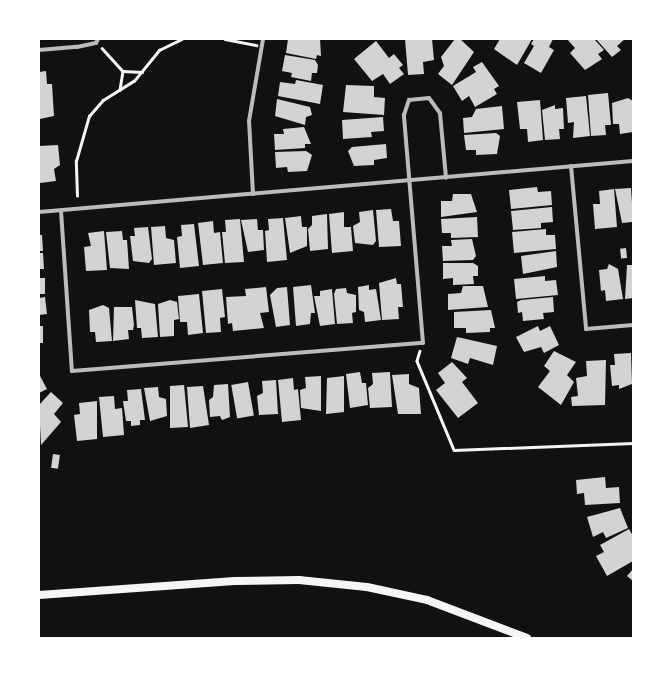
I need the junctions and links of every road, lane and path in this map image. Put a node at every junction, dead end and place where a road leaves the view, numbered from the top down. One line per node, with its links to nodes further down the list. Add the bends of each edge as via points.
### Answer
1 (182, 39): 8 (path, via 159,50)
2 (225, 39): 5 (path)
3 (262, 39): 5 (street)
4 (97, 41): 6 (street); 7 (path)
5 (261, 46): 14 (street, via 248,121)
6 (39, 50)
7 (123, 71): 8 (path); 9 (path)
8 (143, 72): 9 (path)
9 (120, 91): 15 (path, via 99,104 86,121 76,161)
10 (633, 161): 11 (street)
11 (571, 166): 12 (street); 18 (street, via 586,329)
12 (446, 178): 13 (street); 13 (street, via 440,113 429,98 409,100 404,115)
13 (409, 181): 14 (street); 19 (street)
14 (253, 194): 16 (street)
15 (77, 196)
16 (61, 211): 17 (street); 19 (street, via 72,371)
17 (39, 212)
18 (633, 325)
19 (422, 343): 20 (path, via 417,361 454,450)
20 (633, 443)
21 (39, 595): 22 (main road, via 234,581 299,580 367,587 427,600)
22 (527, 638)

